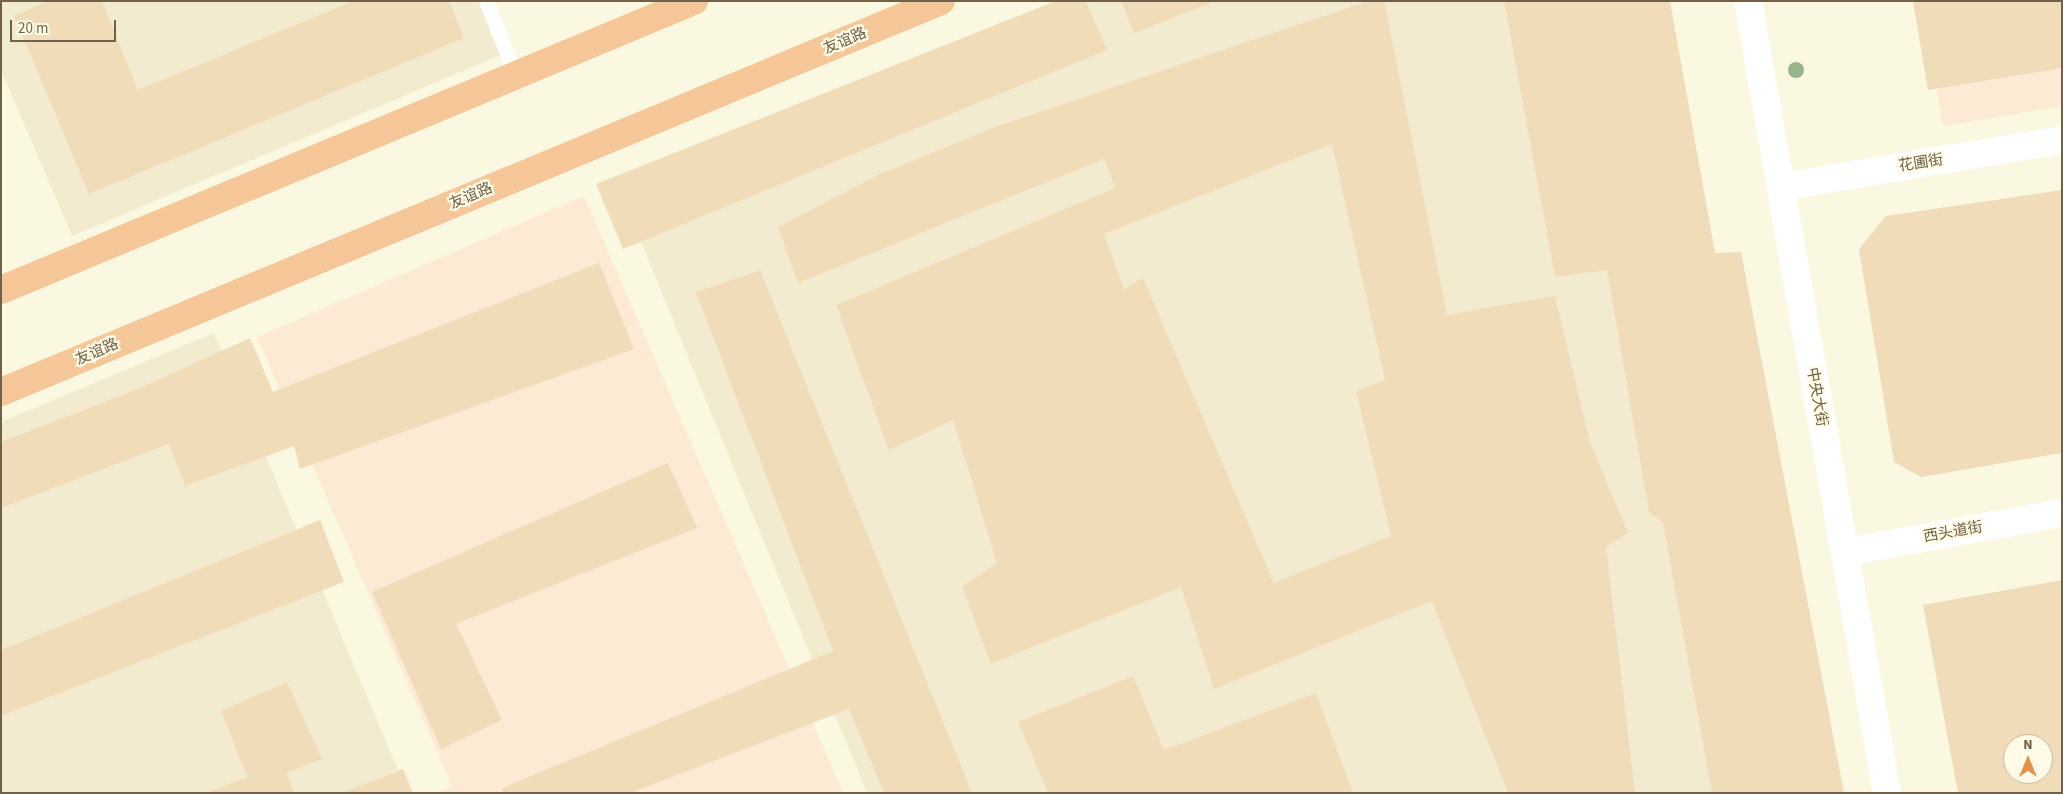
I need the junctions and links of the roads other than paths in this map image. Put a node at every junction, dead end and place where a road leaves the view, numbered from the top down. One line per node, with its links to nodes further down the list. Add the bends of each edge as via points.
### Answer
1 (486, 1): 5 (lane)
2 (694, 1): 5 (highway)
3 (941, 1): 9 (highway, 友谊路)
4 (1750, 4): 7 (street, 中央大街)
5 (515, 73): 8 (highway)
6 (2062, 140): 7 (street, 花圃街)
7 (1780, 187): 11 (street, 中央大街)
8 (1, 290)
9 (1, 392)
10 (2062, 513): 11 (street, 西头道街)
11 (1845, 552): 12 (street, 中央大街)
12 (1887, 793)

